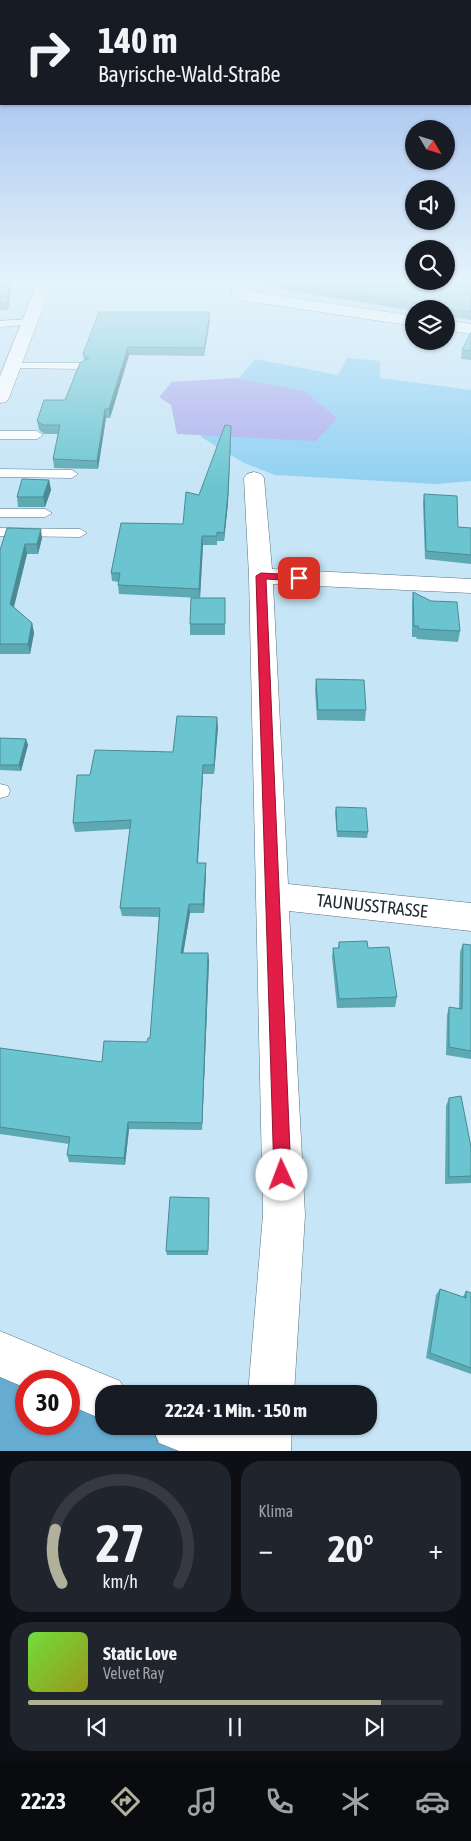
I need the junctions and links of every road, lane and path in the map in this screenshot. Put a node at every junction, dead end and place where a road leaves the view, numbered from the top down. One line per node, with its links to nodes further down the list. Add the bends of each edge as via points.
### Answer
1 (18, 349): 3 (street)
2 (82, 366): 3 (lane)
3 (8, 369): 4 (street)
4 (0, 398)
5 (0, 435): 6 (lane)
6 (37, 435)
7 (0, 473): 8 (lane)
8 (72, 474)
9 (254, 478): 14 (street)
10 (0, 513): 11 (lane)
11 (45, 513)
12 (0, 532): 13 (lane)
13 (80, 533)
14 (261, 576): 15 (street); 16 (street)
15 (471, 586)
16 (273, 896): 17 (street, TAUNUSSTRASSE); 20 (street, via 284,1215)
17 (471, 917)
18 (0, 1354): 19 (street)
19 (38, 1370)
20 (272, 1385)
21 (80, 1387): 22 (street)
22 (95, 1393)
23 (198, 1435): 25 (street)
24 (268, 1435): 26 (street)
25 (237, 1451)
26 (267, 1451)

